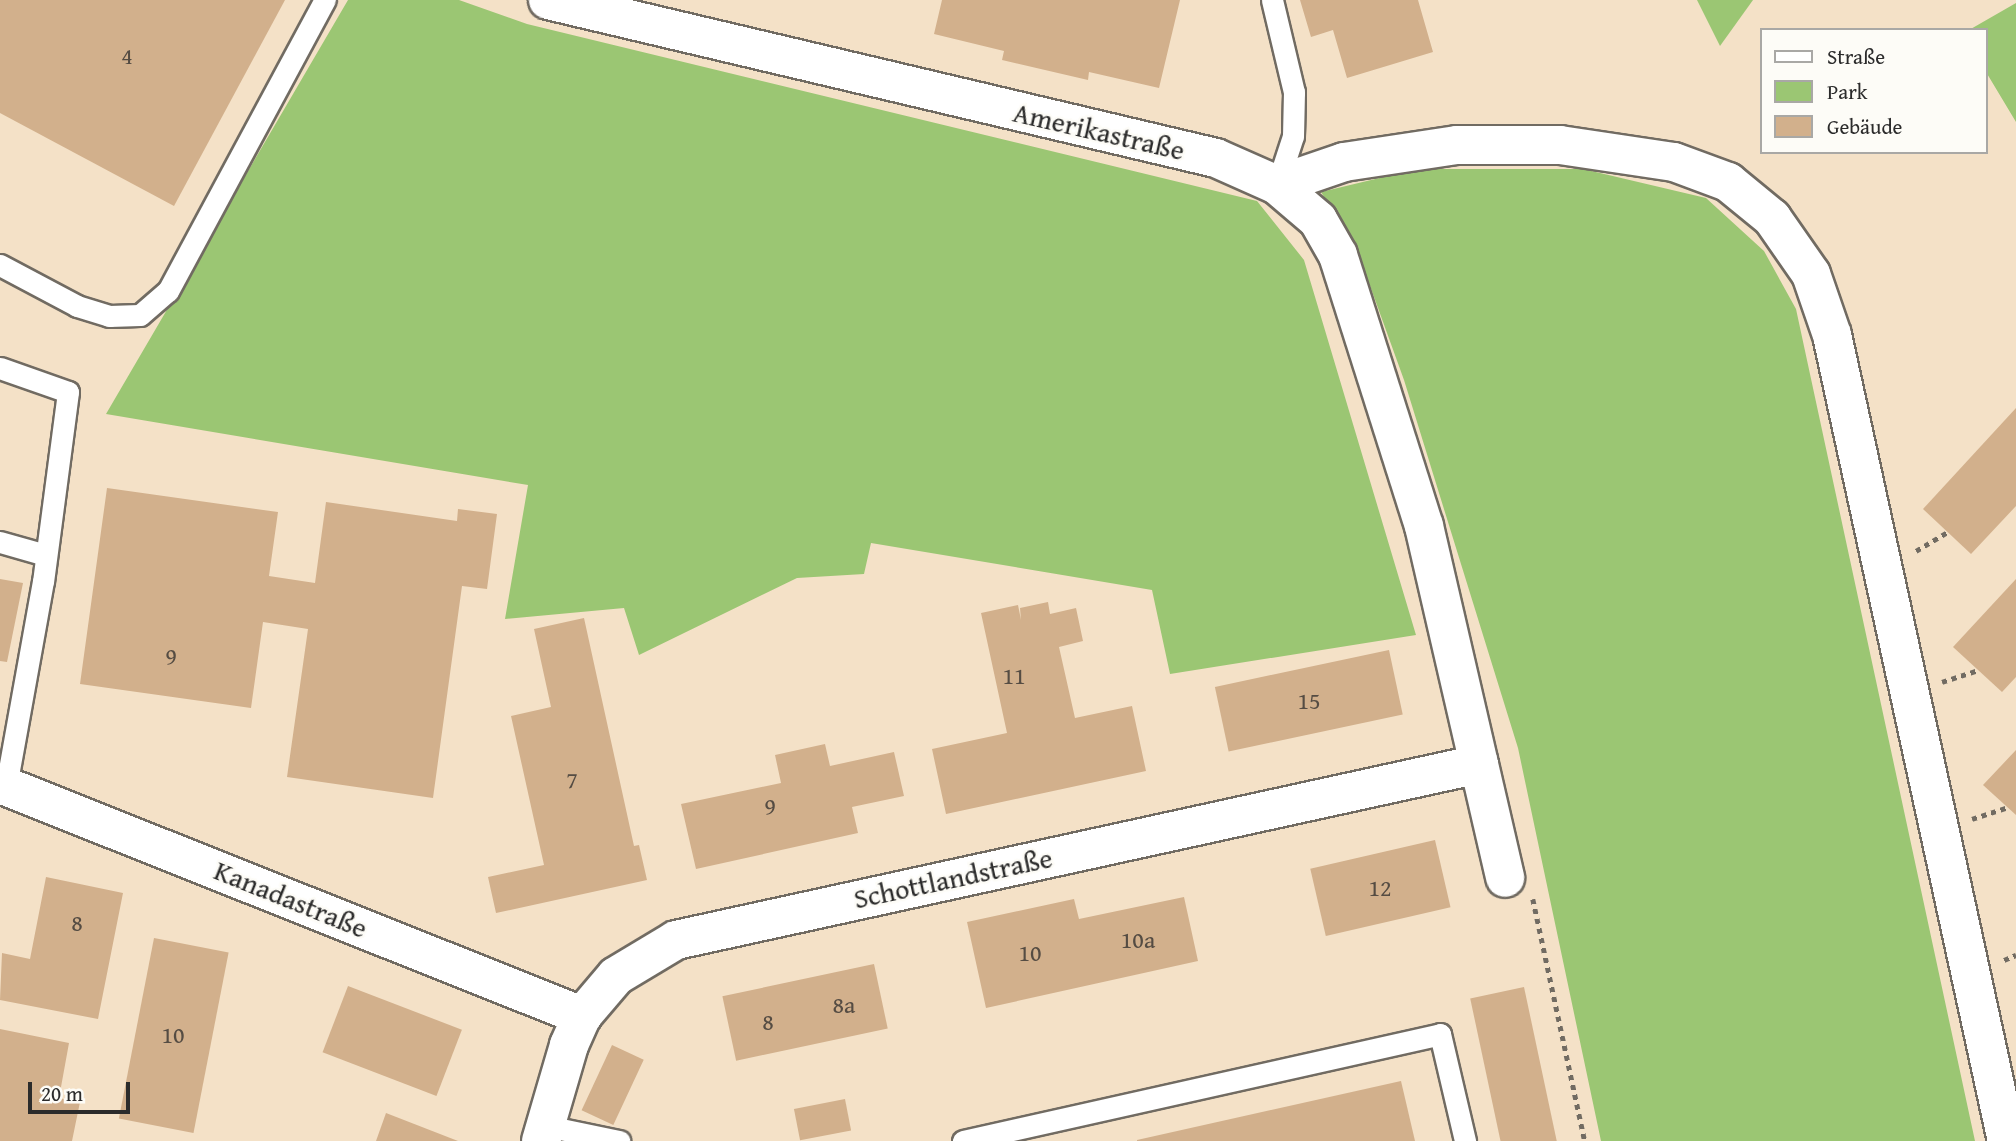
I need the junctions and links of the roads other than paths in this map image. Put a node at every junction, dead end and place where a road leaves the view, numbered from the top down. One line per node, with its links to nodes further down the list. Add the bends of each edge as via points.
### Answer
1 (325, 0): 5 (lane, via 168,291 140,314 108,316 77,306)
2 (548, 0): 4 (street, Amerikastraße, via 1216,158)
3 (1272, 0): 4 (lane, via 1294,92 1293,136)
4 (1277, 185): 9 (street, Amerikastraße, via 1318,220 1338,255 1424,526); 17 (street, via 1345,162 1457,145 1560,145 1674,162 1728,182 1772,218 1811,274 1832,335)
5 (0, 265)
6 (0, 368): 8 (lane, via 68,392)
7 (0, 542): 8 (lane)
8 (46, 555): 10 (lane)
9 (1479, 764): 11 (street); 12 (street, Schottlandstraße, via 676,940 616,976)
10 (3, 785): 12 (street, Kanadastraße)
11 (1505, 878)
12 (582, 1016): 13 (street, Schottlandstraße)
13 (544, 1134): 14 (lane)
14 (619, 1141)
15 (963, 1141): 16 (lane, via 1440,1034)
16 (1465, 1141)
17 (2007, 1141)

